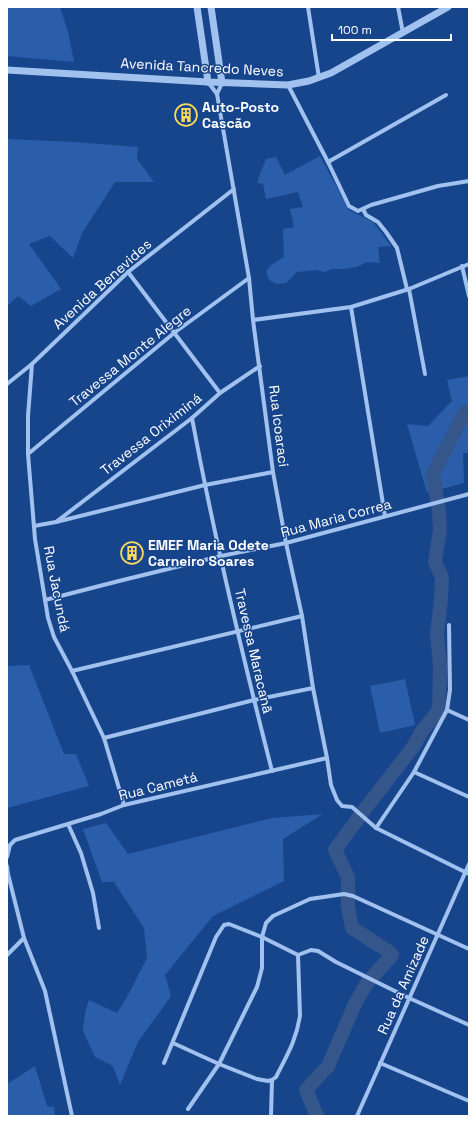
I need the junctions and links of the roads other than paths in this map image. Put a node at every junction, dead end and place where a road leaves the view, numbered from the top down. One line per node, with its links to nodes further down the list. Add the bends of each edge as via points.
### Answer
1 (197, 7): 9 (street)
2 (211, 7): 10 (street)
3 (308, 7): 8 (street)
4 (398, 7): 6 (street)
5 (448, 7): 6 (street, Avenida Tancredo Neves)
6 (403, 33): 8 (street, Avenida Tancredo Neves)
7 (7, 70): 9 (street, Avenida Tancredo Neves)
8 (319, 78): 11 (street, Avenida Tancredo Neves)
9 (208, 82): 10 (street, Avenida Tancredo Neves); 12 (street, Rua Icoaraci)
10 (222, 83): 11 (street, Avenida Tancredo Neves); 12 (street)
11 (288, 85): 14 (street)
12 (217, 94): 16 (street, Rua Icoaraci)
13 (446, 95): 14 (street)
14 (328, 162): 17 (street, via 349,206 358,211)
15 (469, 181): 17 (street, via 438,186)
16 (234, 189): 20 (street, Avenida Benevides); 21 (street, Rua Icoaraci)
17 (363, 209): 22 (street, via 366,215 378,222 397,248)
18 (469, 264): 19 (street)
19 (462, 266): 22 (street); 23 (street)
20 (128, 272): 26 (street); 27 (street, Avenida Benevides)
21 (249, 278): 25 (street, Rua Icoaraci); 26 (street, Travessa Monte Alegre)
22 (408, 289): 24 (street); 29 (street)
23 (469, 296)
24 (351, 307): 25 (street); 37 (street)
25 (253, 320): 28 (street, Rua Icoaraci)
26 (174, 333): 31 (street); 33 (street, Travessa Monte Alegre)
27 (32, 364): 30 (street, Avenida Benevides); 33 (street, Rua Jacundá)
28 (260, 366): 31 (street, Travessa Oriximiná); 34 (street, Rua Icoaraci)
29 (426, 374)
30 (7, 384)
31 (220, 393): 32 (street, Travessa Oriximiná)
32 (192, 418): 35 (street, Travessa Maracanã); 38 (street, Travessa Oriximiná)
33 (28, 454): 39 (street, Rua Jacundá)
34 (273, 472): 35 (street); 40 (street, Rua Icoaraci)
35 (206, 485): 38 (street); 41 (street, Travessa Maracanã)
36 (469, 494): 37 (street, Rua Maria Correa)
37 (385, 516): 40 (street, Rua Maria Correa)
38 (56, 522): 39 (street)
39 (34, 526): 42 (street, Rua Jacundá)
40 (286, 543): 41 (street, Rua Maria Correa); 43 (street, Rua Icoaraci)
41 (221, 556): 42 (street, Rua Maria Correa); 45 (street, Travessa Maracanã)
42 (45, 600): 46 (street, Rua Jacundá, via 54,637)
43 (302, 616): 45 (street); 47 (street, Rua Icoaraci)
44 (449, 625): 49 (street, via 450,690)
45 (237, 632): 46 (street); 48 (street, Travessa Maracanã)
46 (72, 671): 51 (street, Rua Jacundá)
47 (313, 688): 48 (street); 52 (street, Rua Icoaraci)
48 (254, 700): 51 (street); 53 (street, Travessa Maracanã)
49 (447, 710): 50 (street); 54 (street)
50 (469, 720)
51 (104, 738): 56 (street, Rua Jacundá)
52 (327, 758): 53 (street, Rua Cametá); 58 (street, Rua Icoaraci, via 331,785 337,800 342,806 352,807)
53 (272, 770): 56 (street, Rua Cametá)
54 (414, 772): 55 (street); 58 (street)
55 (469, 796)
56 (124, 805): 57 (street, Rua Cametá)
57 (68, 824): 59 (street, Rua Cametá, via 15,840 10,845); 63 (street, via 85,866)
58 (376, 828): 62 (street, Rua Icoaraci)
59 (7, 857)
60 (469, 864): 62 (street, Rua da Amizade)
61 (7, 866): 66 (street)
62 (467, 873): 64 (street, Rua da Amizade)
63 (99, 928)
64 (437, 935): 65 (street, via 344,894 310,899 273,916 266,923); 68 (street); 71 (street, Rua da Amizade)
65 (262, 937): 70 (street); 73 (street, via 229,924 224,925 216,937); 76 (street, via 262,968 256,987)
66 (24, 938): 67 (street); 80 (street, via 45,991)
67 (9, 949): 69 (street)
68 (469, 949)
69 (7, 955)
70 (298, 955): 71 (street, via 311,950 318,951); 77 (street, via 298,1026 294,1044)
71 (409, 998): 72 (street); 75 (street, Rua da Amizade)
72 (469, 1025)
73 (173, 1042): 74 (street); 76 (street)
74 (164, 1063)
75 (380, 1063): 78 (street); 82 (street, Rua da Amizade)
76 (219, 1064): 77 (street, via 257,1079); 79 (street)
77 (272, 1080): 81 (street)
78 (469, 1101)
79 (188, 1109)
80 (72, 1116)
81 (271, 1116)
82 (357, 1116)

